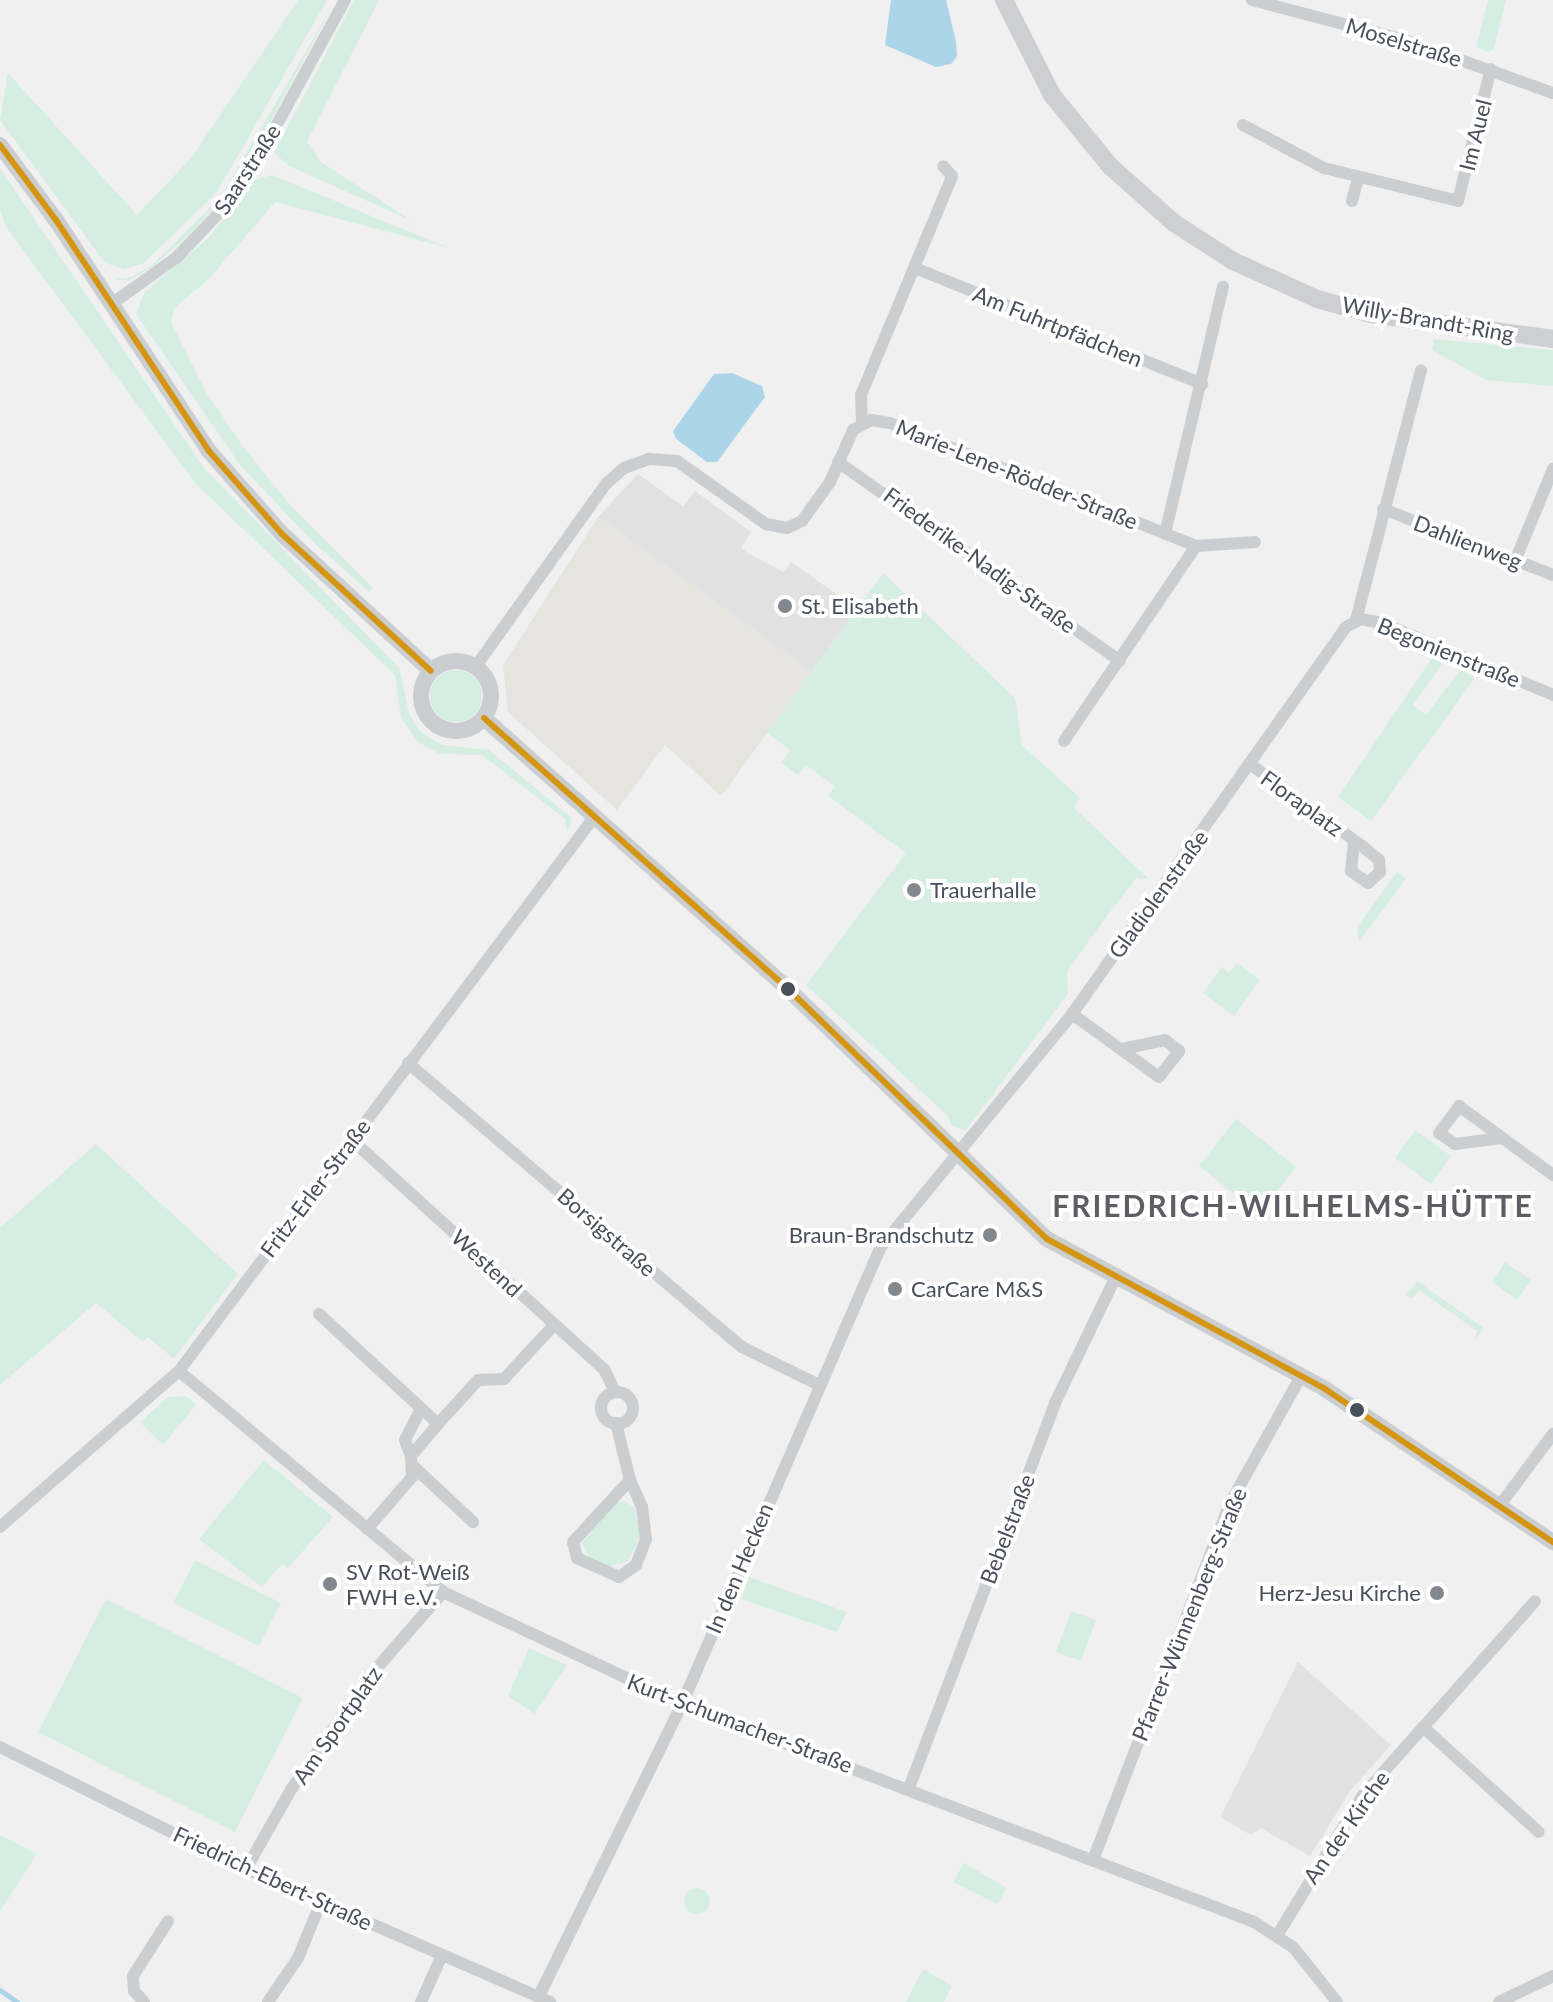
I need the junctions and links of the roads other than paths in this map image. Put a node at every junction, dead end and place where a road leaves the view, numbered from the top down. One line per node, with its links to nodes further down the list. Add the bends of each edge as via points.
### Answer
1 (345, 0): 13 (street, Saarstraße, via 259,157 221,211 176,258)
2 (1004, 0): 14 (main road, Willy-Brandt-Ring, via 1052,95 1111,167 1174,223 1233,261 1317,299 1371,314)
3 (1252, 0): 4 (street, Moselstraße)
4 (1491, 69): 5 (street, Moselstraße); 9 (street, Im Auel, via 1458,201)
5 (1553, 93)
6 (1243, 125): 9 (street, via 1309,162)
7 (0, 145): 13 (street)
8 (943, 166): 11 (street, via 952,176)
9 (1358, 178): 10 (street)
10 (1352, 201)
11 (915, 268): 16 (street, Am Fuhrtpfädchen); 17 (street, via 861,395)
12 (1223, 287): 16 (street)
13 (110, 305): 29 (street, via 188,423 242,491)
14 (1553, 339)
15 (1421, 370): 20 (street, Gladiolenstraße)
16 (1202, 384): 21 (street)
17 (862, 423): 18 (street); 21 (street, Marie-Lene-Rödder-Straße, via 890,423)
18 (838, 462): 27 (street, Friederike-Nadig-Straße); 28 (street, via 802,521 787,528 766,524 677,461 649,459 624,468 606,484)
19 (1553, 469): 24 (street)
20 (1383, 509): 24 (street, Dahlienweg); 26 (street, Gladiolenstraße)
21 (1165, 534): 23 (street, Marie-Lene-Rödder-Straße)
22 (1255, 542): 23 (street, Marie-Lene-Rödder-Straße)
23 (1196, 546): 27 (street)
24 (1515, 561): 25 (street, Dahlienweg)
25 (1553, 575)
26 (1351, 623): 30 (street, Begonienstraße, via 1382,623); 33 (street, Gladiolenstraße)
27 (1120, 661): 32 (street)
28 (476, 666): 29 (street, via 453,661); 31 (street, via 492,697)
29 (431, 671): 31 (street, via 421,697 433,723 460,732)
30 (1553, 695)
31 (484, 718): 34 (street)
32 (1064, 741)
33 (1250, 764): 35 (street, Floraplatz); 36 (street, Gladiolenstraße)
34 (595, 816): 38 (street, Fritz-Erler-Straße); 41 (street, via 786,987)
35 (1354, 841)
36 (1072, 1014): 37 (street); 41 (street, Gladiolenstraße)
37 (1121, 1049)
38 (408, 1063): 40 (street, Fritz-Erler-Straße); 48 (street, Borsigstraße, via 742,1347)
39 (1502, 1138): 39 (street, via 1459,1106 1439,1133 1455,1144); 42 (street)
40 (352, 1140): 45 (street, Westend); 46 (street, Fritz-Erler-Straße)
41 (958, 1153): 43 (street, via 1047,1239); 48 (street, In den Hecken, via 880,1248)
42 (1553, 1175)
43 (1117, 1274): 47 (street); 66 (street, Bebelstraße, via 1059,1391)
44 (319, 1314): 50 (street)
45 (554, 1325): 49 (street, Westend, via 604,1369); 52 (street, via 504,1379 478,1380)
46 (179, 1371): 58 (street, Fritz-Erler-Straße); 59 (street, Kurt-Schumacher-Straße)
47 (1301, 1376): 56 (street); 68 (street, Pfarrer-Wünnenberg-Straße, via 1229,1505)
48 (817, 1384): 63 (street, In den Hecken)
49 (615, 1392): 51 (street, via 601,1408); 51 (street, Westend, via 632,1403 629,1417)
50 (421, 1409): 52 (street); 54 (street, via 405,1440)
51 (616, 1423): 55 (street)
52 (438, 1424): 54 (street)
53 (1553, 1434): 56 (street)
54 (412, 1461): 57 (street); 59 (street, via 412,1477)
55 (630, 1480): 55 (street, via 573,1542 577,1558 619,1577 636,1565 646,1539 642,1507)
56 (1500, 1505): 60 (street)
57 (473, 1522)
58 (0, 1527)
59 (367, 1529): 61 (street, Kurt-Schumacher-Straße)
60 (1553, 1542)
61 (443, 1592): 63 (street, Kurt-Schumacher-Straße); 69 (street, Am Sportplatz, via 370,1676 292,1788)
62 (1535, 1601): 64 (street, An der Kirche)
63 (682, 1704): 66 (street, Kurt-Schumacher-Straße); 75 (street, In den Hecken)
64 (1423, 1727): 67 (street); 72 (street, An der Kirche, via 1363,1795)
65 (0, 1747): 69 (street, Friedrich-Ebert-Straße)
66 (909, 1788): 68 (street, Kurt-Schumacher-Straße)
67 (1539, 1832)
68 (1093, 1860): 72 (street, Kurt-Schumacher-Straße)
69 (246, 1869): 70 (street, Friedrich-Ebert-Straße)
70 (321, 1902): 73 (street, Friedrich-Ebert-Straße); 77 (street, via 298,1958)
71 (168, 1921): 76 (street, via 133,1976 134,1991)
72 (1278, 1934): 79 (street, Kurt-Schumacher-Straße)
73 (442, 1955): 75 (street, Friedrich-Ebert-Straße); 78 (street)
74 (1553, 1976): 80 (street)
75 (544, 1999)
76 (144, 2002)
77 (268, 2002)
78 (421, 2002)
79 (1337, 2002)
80 (1499, 2002)

